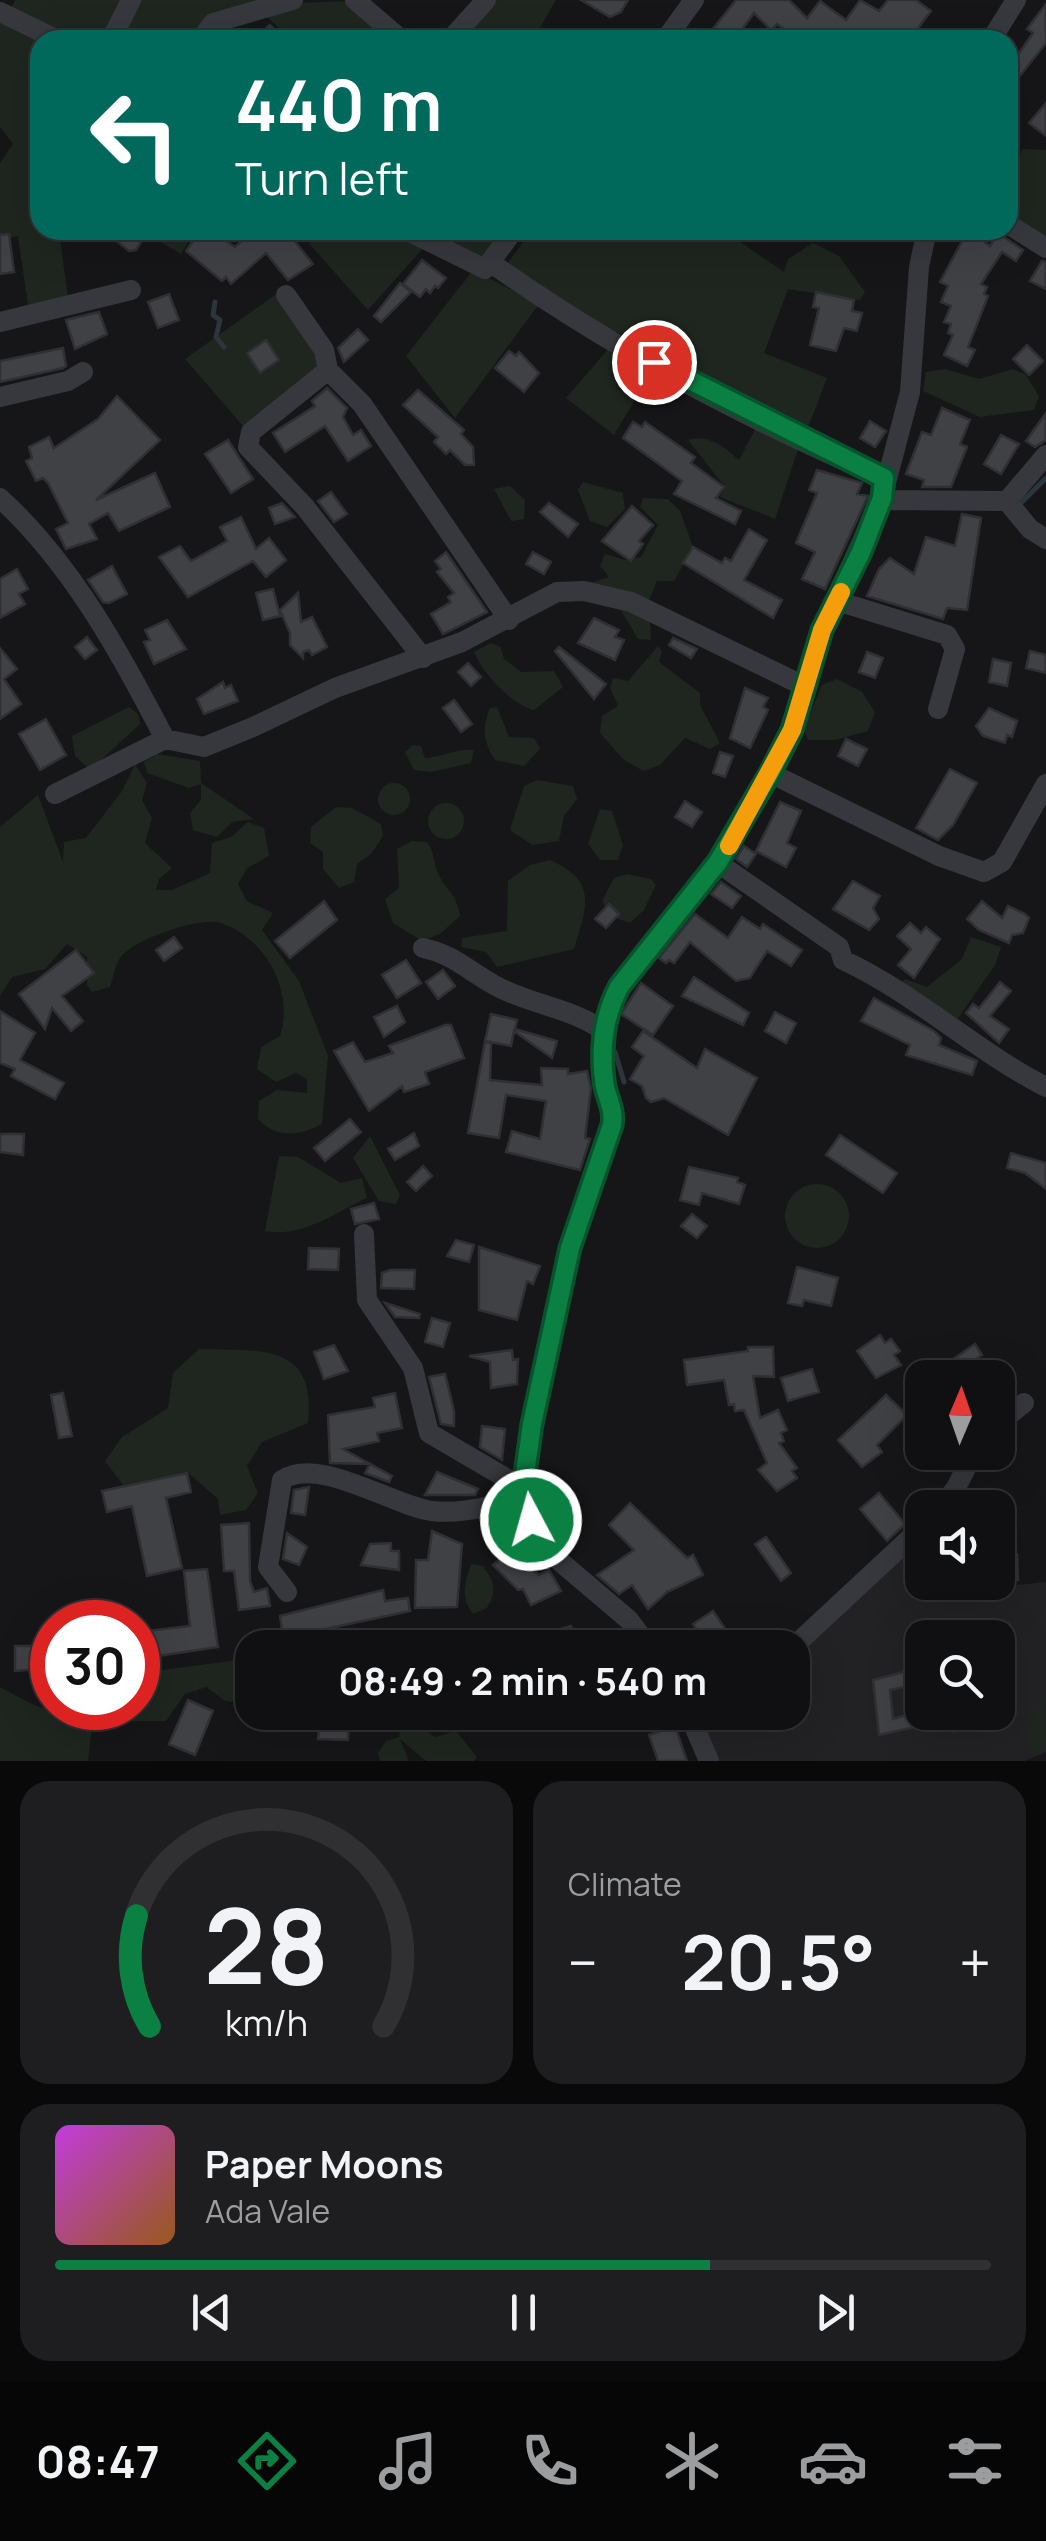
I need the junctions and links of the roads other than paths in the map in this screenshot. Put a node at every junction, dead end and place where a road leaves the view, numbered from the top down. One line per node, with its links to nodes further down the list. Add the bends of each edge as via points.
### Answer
1 (131, 0): 9 (street)
2 (292, 0): 10 (street)
3 (355, 0): 11 (street)
4 (486, 0): 12 (street)
5 (694, 0): 13 (street)
6 (1016, 0): 14 (street)
7 (0, 12): 8 (street)
8 (37, 30)
9 (115, 30)
10 (207, 30)
11 (390, 30)
12 (459, 30)
13 (672, 30)
14 (997, 30)
15 (1018, 230): 19 (street)
16 (426, 240): 20 (street, via 485,269)
17 (506, 240): 20 (street)
18 (925, 240): 28 (street, via 910,392)
19 (1046, 248)
20 (490, 262): 28 (street, via 542,300 680,377)
21 (130, 290): 23 (street)
22 (286, 295): 24 (street, via 324,350)
23 (0, 322)
24 (328, 370): 34 (street, via 362,404); 35 (street, via 251,432 248,447 305,507)
25 (83, 372): 26 (street)
26 (0, 397)
27 (1046, 455): 31 (street)
28 (884, 478): 30 (street)
29 (0, 498): 38 (street, via 80,592)
30 (881, 500): 31 (street); 33 (street)
31 (1007, 501): 32 (street)
32 (1046, 540)
33 (837, 600): 36 (street); 37 (street, via 947,635 955,649)
34 (509, 620): 35 (street); 36 (street, via 558,592 606,594 670,618)
35 (423, 658): 38 (street, via 335,688 204,747)
36 (806, 687): 39 (street)
37 (938, 709)
38 (165, 740): 41 (street)
39 (770, 773): 40 (street, via 984,872 1002,862); 42 (street)
40 (1046, 784)
41 (55, 794)
42 (718, 862): 44 (street, via 619,987); 45 (street, via 844,950 843,960 904,992 954,1032)
43 (423, 948): 44 (street, via 446,952 499,988)
44 (604, 1032): 49 (street, via 612,1125 570,1248)
45 (1046, 1087)
46 (364, 1234): 49 (street, via 367,1300 413,1368 429,1433)
47 (1024, 1403): 48 (street)
48 (1015, 1410)
49 (524, 1493): 51 (street, via 434,1511 336,1478 290,1475 282,1480 268,1567); 52 (street, via 550,1554)
50 (905, 1543): 53 (street)
51 (287, 1592)
52 (636, 1630)
53 (810, 1631)
54 (699, 1730): 55 (street)
55 (709, 1761)

